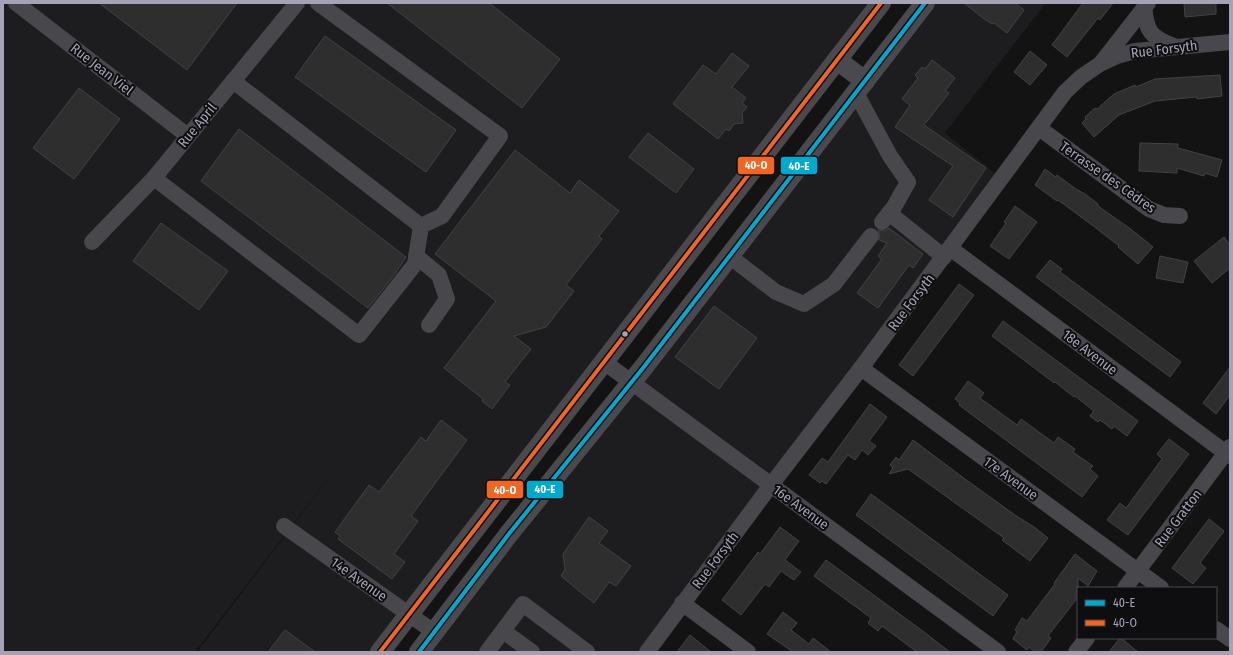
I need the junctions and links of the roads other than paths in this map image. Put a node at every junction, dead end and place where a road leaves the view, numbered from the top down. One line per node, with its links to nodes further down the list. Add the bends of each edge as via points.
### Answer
1 (16, 3): 14 (street, Rue Jean Viel)
2 (298, 3): 11 (street, Rue April)
3 (318, 3): 17 (street, via 500,136 442,216)
4 (881, 3): 9 (main road)
5 (925, 3): 12 (main road)
6 (1146, 5): 8 (street, via 1146,24 1152,34 1160,41); 10 (street)
7 (1230, 42): 8 (street, Rue Forsyth)
8 (1176, 47): 10 (street, Rue Forsyth, via 1135,51)
9 (837, 60): 12 (main road); 24 (main road)
10 (1100, 64): 13 (street, Rue Forsyth, via 1065,92)
11 (233, 81): 14 (street, Rue April); 17 (street)
12 (860, 87): 20 (street, 18e Avenue, via 890,156 908,182 886,217); 22 (main road)
13 (1039, 128): 16 (street, Terrasse des Cèdres, via 1149,209 1164,215); 20 (street, Rue Forsyth)
14 (188, 136): 15 (street, Rue April)
15 (154, 178): 19 (street, Rue April); 21 (street, via 359,335 415,264)
16 (1180, 216)
17 (421, 226): 21 (street)
18 (871, 236): 22 (street, via 834,284 804,304 776,292)
19 (92, 242)
20 (947, 253): 25 (street, Rue Forsyth); 28 (street, 18e Avenue)
21 (416, 256): 23 (street, via 439,275 447,299)
22 (729, 256): 26 (main road)
23 (429, 325)
24 (604, 362): 26 (street, 16e Avenue); 27 (main road)
25 (861, 368): 30 (street, Rue Forsyth); 34 (street, 17e Avenue)
26 (632, 382): 29 (main road); 30 (street, 16e Avenue)
27 (542, 443): 29 (main road); 31 (main road)
28 (1229, 452): 34 (street, Rue Gratton)
29 (567, 462): 33 (main road)
30 (771, 485): 37 (street, Rue Forsyth); 51 (street, 16e Avenue)
31 (485, 517): 33 (main road); 38 (main road)
32 (284, 526): 38 (street, 14e Avenue)
33 (508, 535): 41 (main road)
34 (1138, 571): 35 (street, Rue Gratton); 36 (street, 17e Avenue)
35 (1126, 587)
36 (1160, 587)
37 (682, 603): 49 (street, Rue Forsyth); 50 (street)
38 (409, 615): 41 (street, 14e Avenue); 44 (main road)
39 (1217, 630): 43 (street)
40 (504, 631): 46 (street); 47 (street); 48 (street, via 523,604)
41 (434, 632): 45 (main road)
42 (1086, 639): 52 (street)
43 (1230, 639)
44 (380, 652)
45 (419, 652)
46 (487, 652)
47 (532, 652)
48 (587, 652)
49 (647, 652)
50 (748, 652)
51 (998, 652)
52 (1076, 652)

